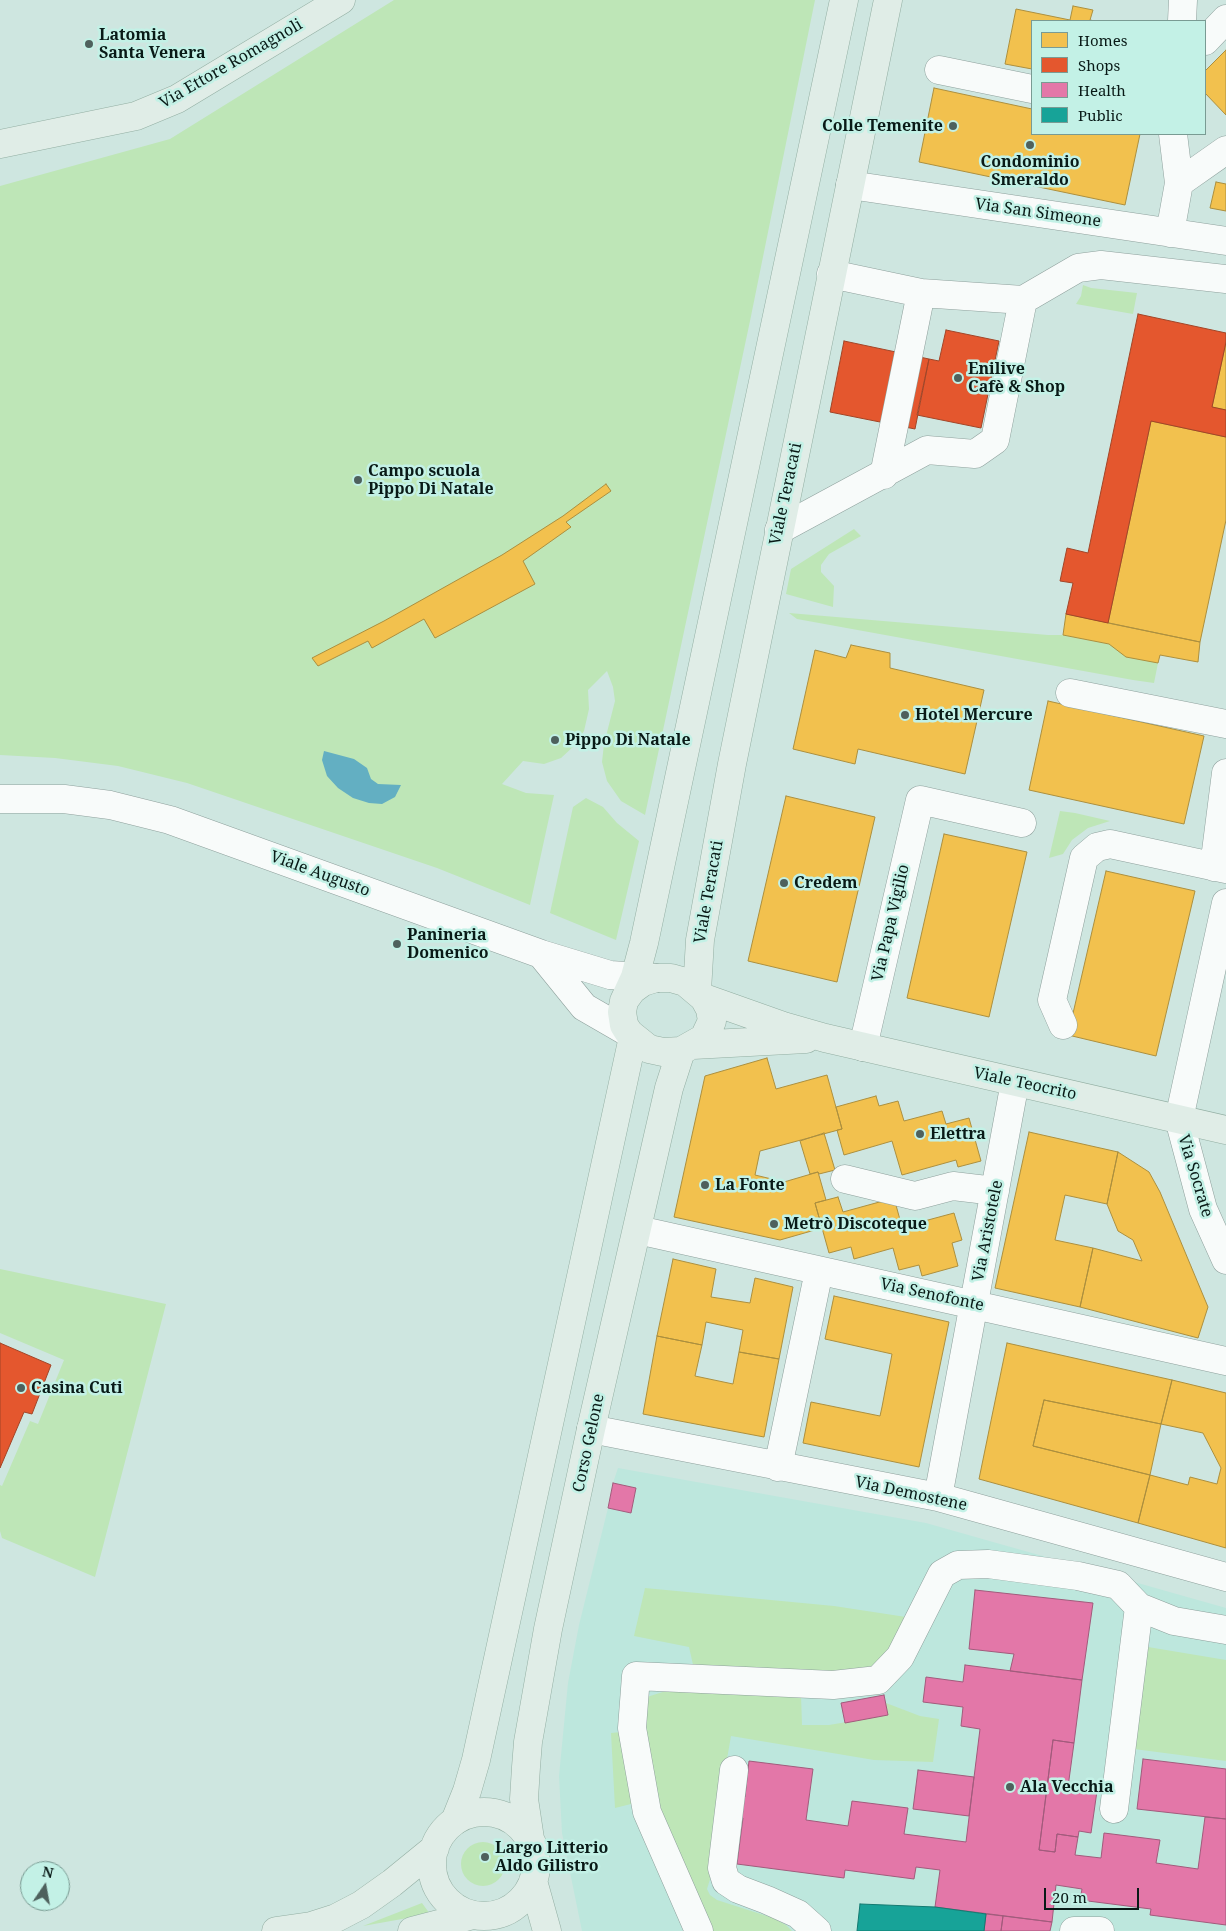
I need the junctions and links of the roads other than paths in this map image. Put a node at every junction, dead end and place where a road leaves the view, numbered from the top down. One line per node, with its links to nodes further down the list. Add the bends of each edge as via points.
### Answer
1 (341, 0): 11 (main road, Via Ettore Romagnoli, via 177,99 144,113)
2 (844, 0): 31 (main road, via 645,937)
3 (888, 0): 14 (main road, Viale Teracati)
4 (1182, 0): 6 (street)
5 (1226, 19): 7 (street)
6 (1182, 20)
7 (1206, 40)
8 (939, 70): 9 (street)
9 (1031, 90)
10 (1173, 135): 13 (street)
11 (0, 144)
12 (1226, 150): 13 (street)
13 (1179, 183): 15 (street)
14 (850, 184): 15 (street, Via San Simeone); 17 (main road, Viale Teracati)
15 (1170, 233): 16 (street, Via San Simeone)
16 (1226, 241)
17 (831, 274): 19 (street); 22 (main road, Viale Teracati)
18 (1226, 279): 20 (street, via 1101,265 1078,268)
19 (921, 293): 20 (street); 21 (street)
20 (1023, 300): 21 (street, via 995,440 975,454 927,450)
21 (884, 475): 22 (street)
22 (779, 530): 32 (main road, Viale Teracati, via 700,940)
23 (1070, 693): 24 (street)
24 (1226, 724)
25 (1226, 774): 28 (street)
26 (0, 799): 30 (street, Viale Augusto, via 64,799 110,805 170,820)
27 (1022, 823): 36 (street, Via Papa Vigilio, via 920,800)
28 (1220, 868): 33 (street, via 1110,844 1097,848 1084,858 1052,1000)
29 (1226, 903): 39 (street)
30 (541, 954): 31 (street, Viale Augusto); 34 (street, via 584,1007)
31 (638, 985): 32 (main road, via 672,978 685,982); 34 (main road, via 622,1012 624,1025)
32 (701, 994): 35 (main road, via 783,1026); 37 (main road, via 710,1009 712,1021 704,1038)
33 (1063, 1025)
34 (631, 1035): 37 (main road, via 649,1048 662,1052); 56 (main road, via 476,1760)
35 (825, 1038): 36 (main road, Viale Teocrito); 37 (main road)
36 (863, 1047): 38 (main road, Viale Teocrito)
37 (687, 1048): 43 (main road, Corso Gelone, via 669,1088)
38 (1015, 1082): 39 (main road, Viale Teocrito); 42 (street, Via Aristotele)
39 (1179, 1119): 40 (main road, Viale Teocrito); 44 (street, Via Socrate, via 1203,1209)
40 (1226, 1130)
41 (845, 1179): 42 (street, via 915,1196 953,1186)
42 (995, 1191): 46 (street, Via Aristotele)
43 (638, 1230): 45 (street, Via Senofonte); 48 (main road, Corso Gelone)
44 (1226, 1260)
45 (819, 1270): 46 (street, Via Senofonte); 49 (street)
46 (974, 1305): 47 (street, Via Senofonte); 50 (street, Via Aristotele)
47 (1226, 1361)
48 (591, 1429): 49 (street, Via Demostene); 57 (main road, Corso Gelone, via 548,1629 528,1742 524,1799)
49 (778, 1466): 50 (street, Via Demostene)
50 (938, 1497): 51 (street, Via Demostene)
51 (1226, 1577)
52 (1139, 1607): 53 (street, via 1174,1621); 55 (street); 64 (street, via 1118,1585 1078,1576 988,1564 958,1565 942,1574 900,1656 878,1680 833,1685 636,1676 632,1728 646,1812)
53 (1226, 1630)
54 (734, 1770): 65 (street, via 722,1868 726,1881 798,1914)
55 (1114, 1808)
56 (455, 1821): 57 (main road, via 471,1814 504,1816); 58 (main road)
57 (530, 1839): 59 (main road, via 536,1860)
58 (435, 1848): 60 (main road, via 432,1865 444,1897 457,1908); 61 (main road, via 361,1905 336,1918 310,1926)
59 (534, 1881): 60 (main road, via 528,1894 518,1903); 63 (main road)
60 (484, 1921): 62 (main road)
61 (276, 1931)
62 (412, 1931)
63 (547, 1931)
64 (699, 1931)
65 (817, 1931)
66 (1074, 1931): 67 (street)
67 (1100, 1931)

